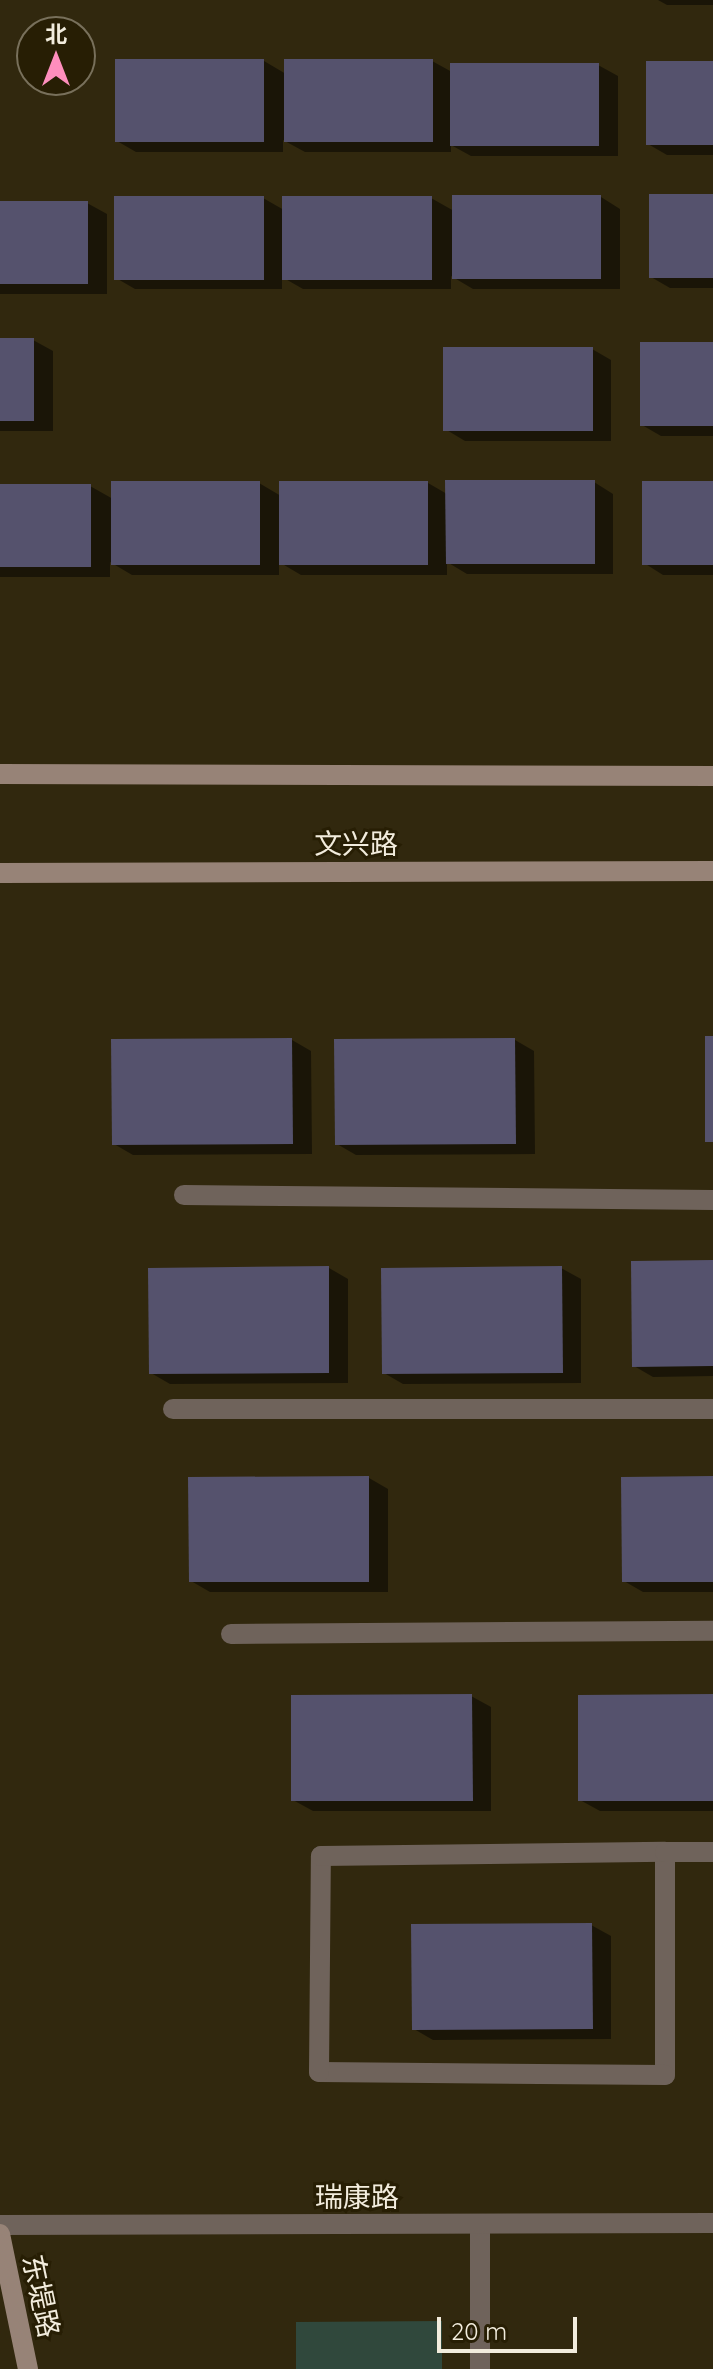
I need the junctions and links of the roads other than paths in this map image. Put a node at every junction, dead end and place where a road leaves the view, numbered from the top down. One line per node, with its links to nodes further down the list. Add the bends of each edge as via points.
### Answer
1 (0, 774): 2 (main road)
2 (713, 776)
3 (713, 871): 4 (main road, 文兴路)
4 (0, 873)
5 (184, 1195): 6 (street)
6 (713, 1200)
7 (173, 1409): 8 (street)
8 (713, 1409)
9 (713, 1631): 10 (street)
10 (231, 1634)
11 (665, 1852): 11 (street, via 665,2075 319,2072 321,1856); 12 (street)
12 (713, 1852)
13 (713, 2223): 15 (street, 瑞康路)
14 (0, 2225): 15 (street, 瑞康路)
15 (480, 2225): 18 (street)
16 (0, 2234): 17 (main road, 东堤路)
17 (28, 2369)
18 (480, 2369)

